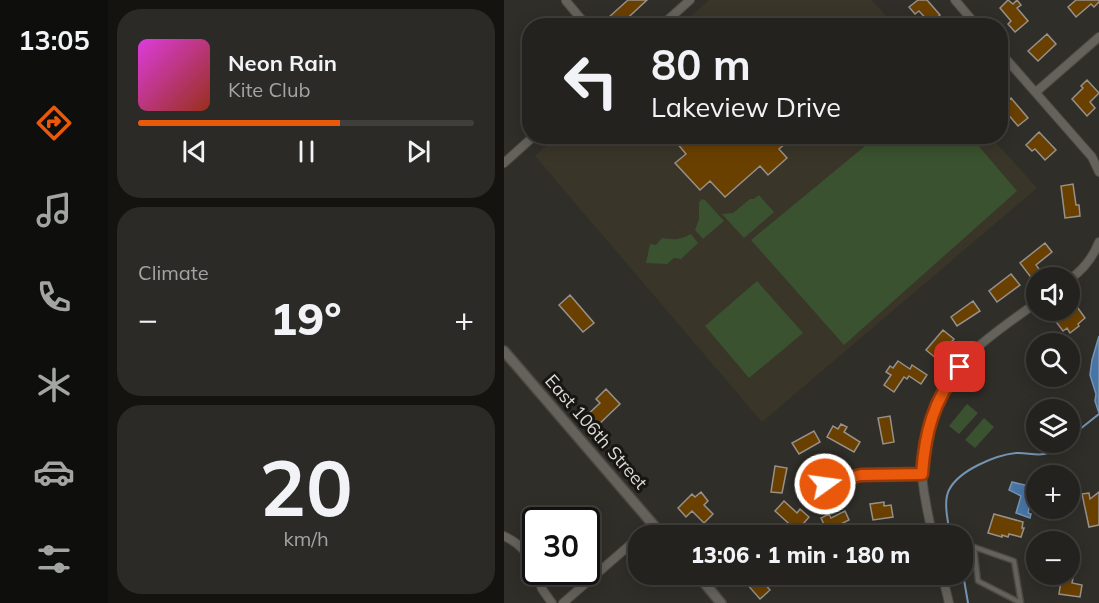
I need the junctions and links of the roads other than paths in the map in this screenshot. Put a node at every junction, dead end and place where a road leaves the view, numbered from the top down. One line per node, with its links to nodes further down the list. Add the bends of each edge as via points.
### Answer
1 (690, 0): 5 (street)
2 (955, 0): 6 (street)
3 (566, 1): 4 (street)
4 (580, 18)
5 (670, 18)
6 (970, 18)
7 (1099, 37): 9 (street)
8 (1008, 61): 9 (street)
9 (1036, 92): 12 (street, via 1092,157)
10 (525, 144): 11 (street)
11 (504, 163)
12 (1099, 172)
13 (1099, 242): 14 (street)
14 (1080, 270)
15 (1026, 310): 17 (street, via 969,355 950,379 928,428)
16 (504, 351): 19 (street, East 106th Street)
17 (922, 474): 18 (street, via 861,475); 20 (street)
18 (825, 484)
19 (653, 524)
20 (930, 525)
21 (504, 536): 23 (street)
22 (628, 546): 28 (street)
23 (522, 548)
24 (541, 585): 27 (street)
25 (706, 585): 29 (street)
26 (945, 585): 30 (street)
27 (552, 603)
28 (563, 603)
29 (721, 603)
30 (949, 603)
31 (1021, 603): 31 (lane, via 1014,561 974,547 978,581)

